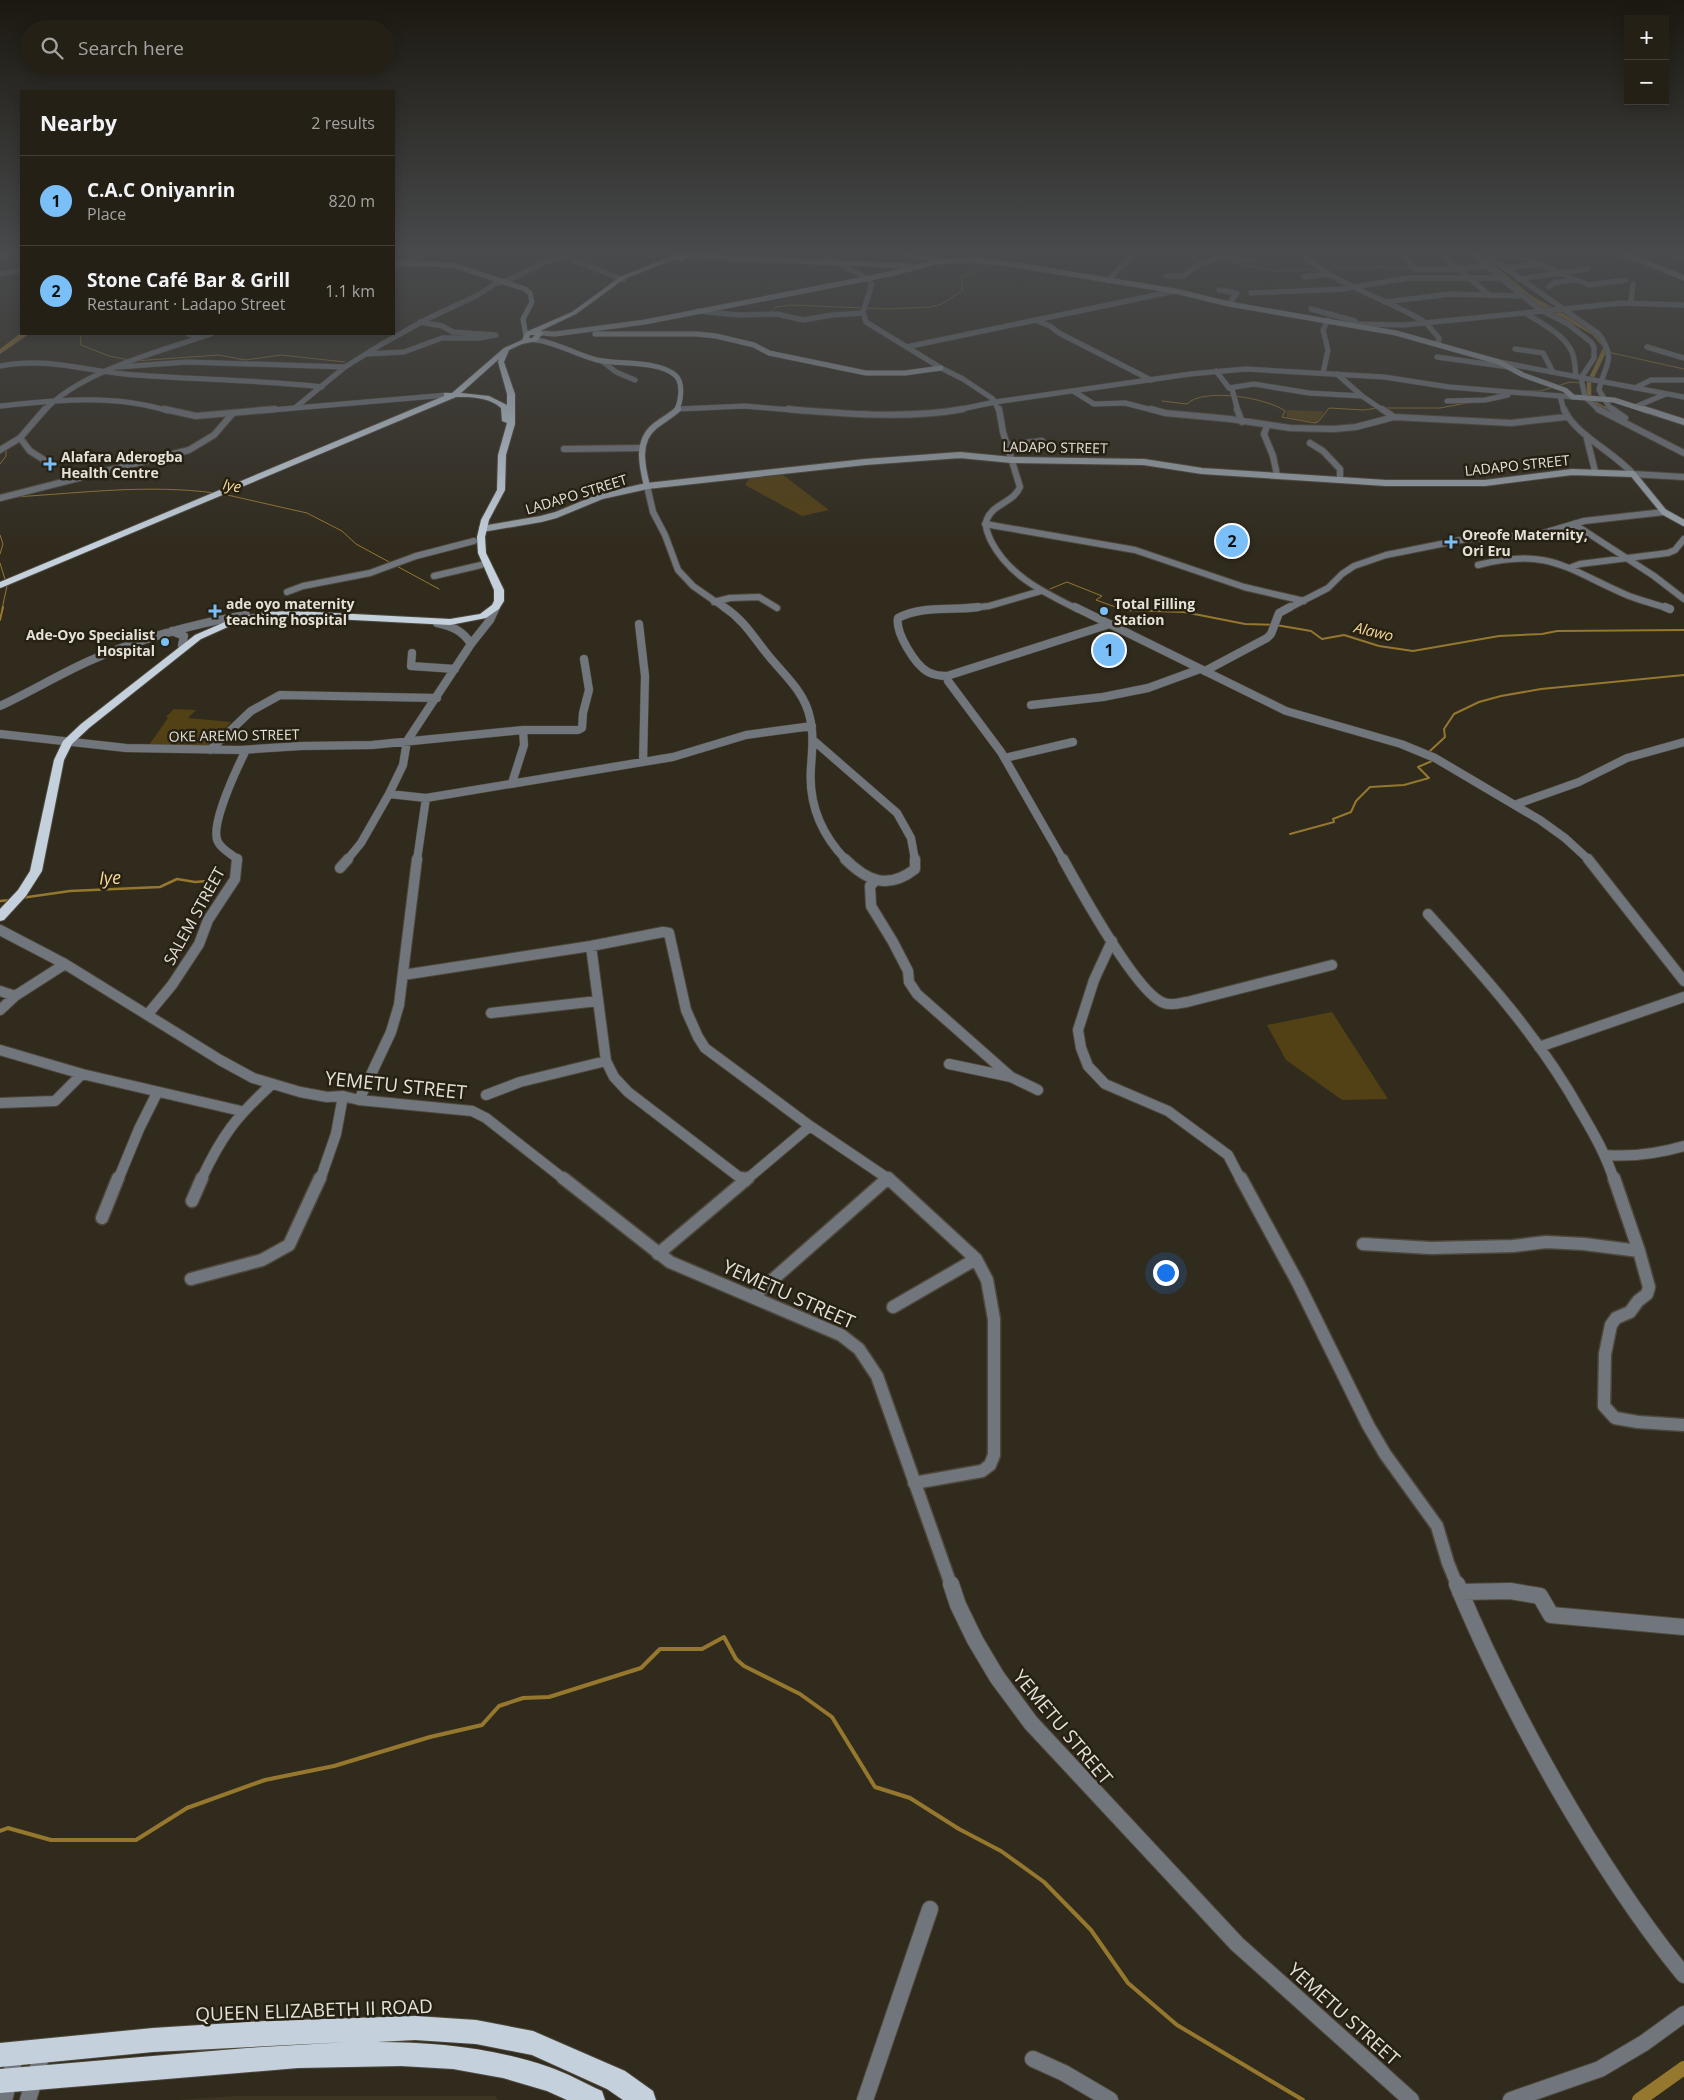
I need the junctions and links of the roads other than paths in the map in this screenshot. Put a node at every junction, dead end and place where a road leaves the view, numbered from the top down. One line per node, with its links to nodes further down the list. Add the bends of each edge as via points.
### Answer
1 (158, 352): 23 (street)
2 (368, 352): 17 (street)
3 (402, 352): 17 (street)
4 (501, 352): 43 (highway)
5 (505, 352): 60 (highway, via 501,362 510,388)
6 (574, 352): 20 (main road)
7 (767, 352): 26 (main road, via 866,373 905,373)
8 (914, 352): 26 (street)
9 (1096, 352): 34 (street)
10 (1328, 352): 30 (street)
11 (1467, 352): 21 (main road)
12 (1536, 352): 29 (street, via 1543,353)
13 (1572, 352): 32 (street)
14 (1594, 352): 32 (street, via 1594,358)
15 (1610, 352): 36 (street)
16 (1664, 352): 19 (street)
17 (365, 354): 24 (street)
18 (1437, 356): 25 (street)
19 (1684, 358)
20 (602, 361): 33 (street, via 616,372); 56 (main road, via 650,367 674,374 680,380 681,388)
21 (1499, 362): 25 (main road); 29 (street)
22 (0, 366): 27 (street, via 50,363)
23 (118, 367): 24 (street, via 188,362); 27 (street)
24 (345, 367): 37 (street)
25 (1509, 367): 46 (main road, via 1555,385)
26 (941, 368): 52 (street, via 984,392)
27 (106, 371): 37 (street); 50 (street)
28 (1216, 371): 30 (street, via 1246,369); 34 (street); 38 (street)
29 (1553, 372): 32 (street)
30 (1323, 373): 31 (street)
31 (1337, 374): 41 (street, via 1389,377); 44 (street)
32 (1581, 378): 36 (street); 47 (street)
33 (635, 380)
34 (1151, 380): 40 (street)
35 (1684, 380): 39 (street, via 1648,382)
36 (1599, 381): 39 (street); 49 (street)
37 (322, 387): 55 (street)
38 (1229, 388): 44 (street, via 1254,384 1309,393); 61 (street)
39 (1635, 388): 42 (street)
40 (1073, 391): 52 (street); 61 (street, via 1094,404 1125,403 1154,411)
41 (1510, 393): 45 (street); 51 (street, via 1471,402)
42 (1666, 394): 48 (street); 54 (street)
43 (451, 395): 55 (street); 60 (highway, via 482,397 503,404); 96 (highway)
44 (1362, 396): 58 (street)
45 (1560, 396): 46 (street); 59 (street)
46 (1572, 397): 47 (main road)
47 (1585, 397): 49 (main road); 73 (street, via 1606,415)
48 (1684, 397)
49 (1601, 398): 54 (main road); 69 (street, via 1618,414)
50 (53, 401): 53 (street); 57 (street, via 130,401 188,416); 65 (street)
51 (1447, 401)
52 (995, 402): 56 (street, via 961,410 921,413 845,414 745,406); 68 (street)
53 (0, 406)
54 (1637, 406): 62 (main road)
55 (296, 408): 57 (street)
56 (678, 409): 70 (main road, via 648,432)
57 (233, 413): 83 (street, via 214,435 189,450)
58 (1394, 417): 59 (street, via 1511,423); 63 (street, via 1334,430)
59 (1566, 417): 64 (street)
60 (509, 420): 81 (highway)
61 (1242, 422): 63 (street)
62 (1684, 422)
63 (1267, 426): 78 (street, via 1264,434)
64 (1586, 435): 76 (street); 77 (street)
65 (20, 438): 72 (street); 75 (street, via 30,451)
66 (1040, 440): 68 (street)
67 (1310, 443): 80 (street, via 1340,469)
68 (1007, 445): 74 (street)
69 (1684, 445)
70 (642, 448): 71 (street); 82 (main road)
71 (564, 449)
72 (0, 450)
73 (1684, 453)
74 (1012, 460): 78 (main road, LADAPO STREET, via 1138,461 1194,470); 82 (main road, LADAPO STREET, via 960,455 899,459); 86 (street, via 1019,492 991,512)
75 (49, 463)
76 (1595, 471): 77 (main road, LADAPO STREET); 80 (main road, LADAPO STREET, via 1558,472 1466,484)
77 (1633, 474): 79 (street); 84 (main road)
78 (1277, 475): 80 (main road, LADAPO STREET)
79 (1684, 477)
80 (1340, 479)
81 (499, 484): 88 (highway, via 499,496); 90 (highway, via 477,526)
82 (647, 486): 88 (main road, LADAPO STREET, via 602,496 556,515); 101 (street, via 653,511 676,568)
83 (0, 498)
84 (1664, 512): 85 (main road); 87 (street)
85 (1684, 523)
86 (985, 524): 97 (street, via 994,548 1005,564); 100 (street, via 1135,550 1244,587)
87 (1574, 524): 91 (street); 100 (street, via 1540,534 1466,539 1386,555 1354,566 1328,588)
88 (482, 529): 102 (highway, via 482,553 499,590 500,601)
89 (1684, 539): 91 (street, via 1668,553)
90 (474, 541): 92 (highway); 98 (street, via 416,556 370,573)
91 (1626, 558): 94 (street); 99 (street)
92 (481, 565): 95 (street); 106 (highway, via 493,594 490,605 480,613 436,620)
93 (1478, 565): 94 (street, via 1522,557)
94 (1572, 567): 104 (street, via 1631,596)
95 (434, 576)
96 (0, 584)
97 (1042, 591): 109 (street); 117 (street, via 982,607 918,611 898,618 900,630 918,666 931,675)
98 (288, 592)
99 (1684, 599)
100 (1304, 600): 116 (street, via 1279,612 1267,638)
101 (714, 602): 103 (street, via 759,597); 121 (street, via 740,620 794,685 804,700)
102 (496, 607): 107 (highway, via 473,619); 112 (street)
103 (777, 608)
104 (1670, 609)
105 (246, 614): 106 (highway, via 284,611); 110 (street); 111 (highway, via 206,629)
106 (355, 616): 107 (highway); 126 (highway, via 280,614 254,616 223,625 186,646)
107 (437, 623): 112 (street, via 458,629)
108 (640, 624): 132 (street, via 646,678)
109 (1110, 624): 116 (street); 117 (street)
110 (172, 631): 111 (street, via 184,636); 120 (street, via 97,658)
111 (182, 644): 126 (highway)
112 (471, 644): 115 (street)
113 (412, 653): 115 (street, via 411,666)
114 (584, 659): 122 (street, OKE AREMO STREET, via 589,690 582,728)
115 (455, 668): 118 (street)
116 (1202, 670): 119 (street, via 1148,688); 136 (street, via 1300,717 1430,755)
117 (947, 676): 131 (street)
118 (436, 698): 125 (street); 129 (street, via 280,695 239,722)
119 (1031, 705)
120 (0, 706)
121 (812, 726): 124 (street); 132 (street, via 746,735 673,757)
122 (523, 730): 125 (street, OKE AREMO STREET); 133 (street, via 524,745)
123 (0, 734): 126 (street, OKE AREMO STREET)
124 (813, 740): 138 (street, via 810,787 819,822 846,859); 138 (street, via 834,761 895,808 905,822 916,856 915,869 908,876 893,881)
125 (407, 741): 130 (street, OKE AREMO STREET); 134 (street, via 403,765)
126 (64, 742): 129 (street, OKE AREMO STREET, via 126,748); 139 (highway, via 51,763 32,864 23,882); 141 (highway, via 36,871 22,893)
127 (1072, 742): 131 (street)
128 (1684, 742): 136 (street, via 1627,758 1579,782)
129 (210, 750): 130 (street, OKE AREMO STREET)
130 (246, 750): 155 (street, SALEM STREET, via 232,776 214,831 218,845 238,860 235,879 208,920 199,944)
131 (1005, 758): 143 (street, via 1067,869)
132 (643, 762): 133 (street)
133 (512, 783): 135 (street)
134 (389, 794): 135 (street); 137 (street, via 361,843)
135 (426, 798): 147 (street, via 410,899)
136 (1517, 804): 148 (street, via 1560,834 1588,859)
137 (340, 868)
138 (876, 881): 161 (street, via 870,886 871,906 908,971 909,982 917,994)
139 (0, 910)
140 (1428, 914): 156 (street, via 1496,989)
141 (0, 917)
142 (0, 930): 145 (street, YEMETU STREET)
143 (1112, 941): 146 (street, via 1144,990 1162,1004 1222,994); 186 (street, via 1078,1030 1088,1066 1105,1084 1168,1111 1228,1155 1294,1276 1368,1426 1437,1526)
144 (591, 946): 147 (street); 152 (street); 170 (street, via 669,933 696,1038)
145 (66, 964): 150 (street); 155 (street, YEMETU STREET)
146 (1332, 964)
147 (403, 975): 167 (street, via 396,1018)
148 (1682, 977)
149 (0, 991): 150 (street)
150 (15, 996): 153 (street)
151 (1684, 997): 156 (street)
152 (598, 1001): 154 (street); 158 (street)
153 (0, 1010)
154 (491, 1013)
155 (148, 1014): 162 (street, YEMETU STREET, via 220,1060 253,1078)
156 (1539, 1047): 172 (street, via 1564,1080)
157 (0, 1050): 160 (street)
158 (606, 1062): 165 (street, via 520,1082); 174 (street, via 628,1092)
159 (949, 1064): 161 (street)
160 (82, 1074): 164 (street); 168 (street, via 55,1101)
161 (1011, 1077): 163 (street)
162 (272, 1084): 166 (street, YEMETU STREET, via 327,1097); 169 (street)
163 (1038, 1090)
164 (157, 1092): 169 (street); 176 (street)
165 (486, 1095)
166 (343, 1096): 167 (street, YEMETU STREET); 181 (street, via 336,1134 316,1191 288,1246 262,1260)
167 (359, 1100): 179 (street, YEMETU STREET, via 472,1111 486,1118)
168 (0, 1103)
169 (241, 1111): 175 (street, via 220,1142)
170 (810, 1126): 173 (street); 174 (street)
171 (1684, 1146): 172 (street, via 1657,1154)
172 (1606, 1156): 178 (street)
173 (888, 1178): 180 (street); 182 (street)
174 (745, 1181): 179 (street)
175 (192, 1201)
176 (102, 1218)
177 (1363, 1244): 178 (street, via 1431,1248 1546,1242)
178 (1639, 1251): 184 (street, via 1648,1279 1648,1293 1611,1324 1607,1336 1604,1406 1616,1418)
179 (658, 1254): 182 (street, YEMETU STREET, via 685,1269)
180 (976, 1259): 183 (street); 185 (street, via 987,1280 994,1319 994,1455 990,1465 982,1471)
181 (191, 1279)
182 (753, 1297): 185 (street, YEMETU STREET, via 833,1330 854,1343 877,1376)
183 (893, 1307)
184 (1684, 1425)
185 (914, 1483): 202 (street, YEMETU STREET, via 958,1605 997,1677 1030,1723 1237,1944)
186 (1460, 1592): 187 (street, via 1528,1592 1540,1596 1551,1615 1557,1617); 189 (street, via 1509,1700 1578,1825 1650,1934)
187 (1684, 1627)
188 (930, 1909): 200 (street)
189 (1684, 1975)
190 (1684, 2014): 203 (street, via 1600,2069)
191 (368, 2029): 192 (highway, QUEEN ELIZABETH II ROAD, via 154,2040); 194 (highway); 199 (highway, QUEEN ELIZABETH II ROAD, via 476,2032 533,2043 616,2080)
192 (43, 2051): 193 (highway, QUEEN ELIZABETH II ROAD); 197 (street)
193 (8, 2054): 196 (street)
194 (363, 2054): 197 (highway, via 261,2059); 198 (highway, via 469,2059 525,2071)
195 (1033, 2059): 201 (street)
196 (4, 2087): 197 (highway)
197 (31, 2089)
198 (593, 2100)
199 (644, 2100)
200 (864, 2100)
201 (1110, 2100)
202 (1412, 2100)
203 (1511, 2100)

